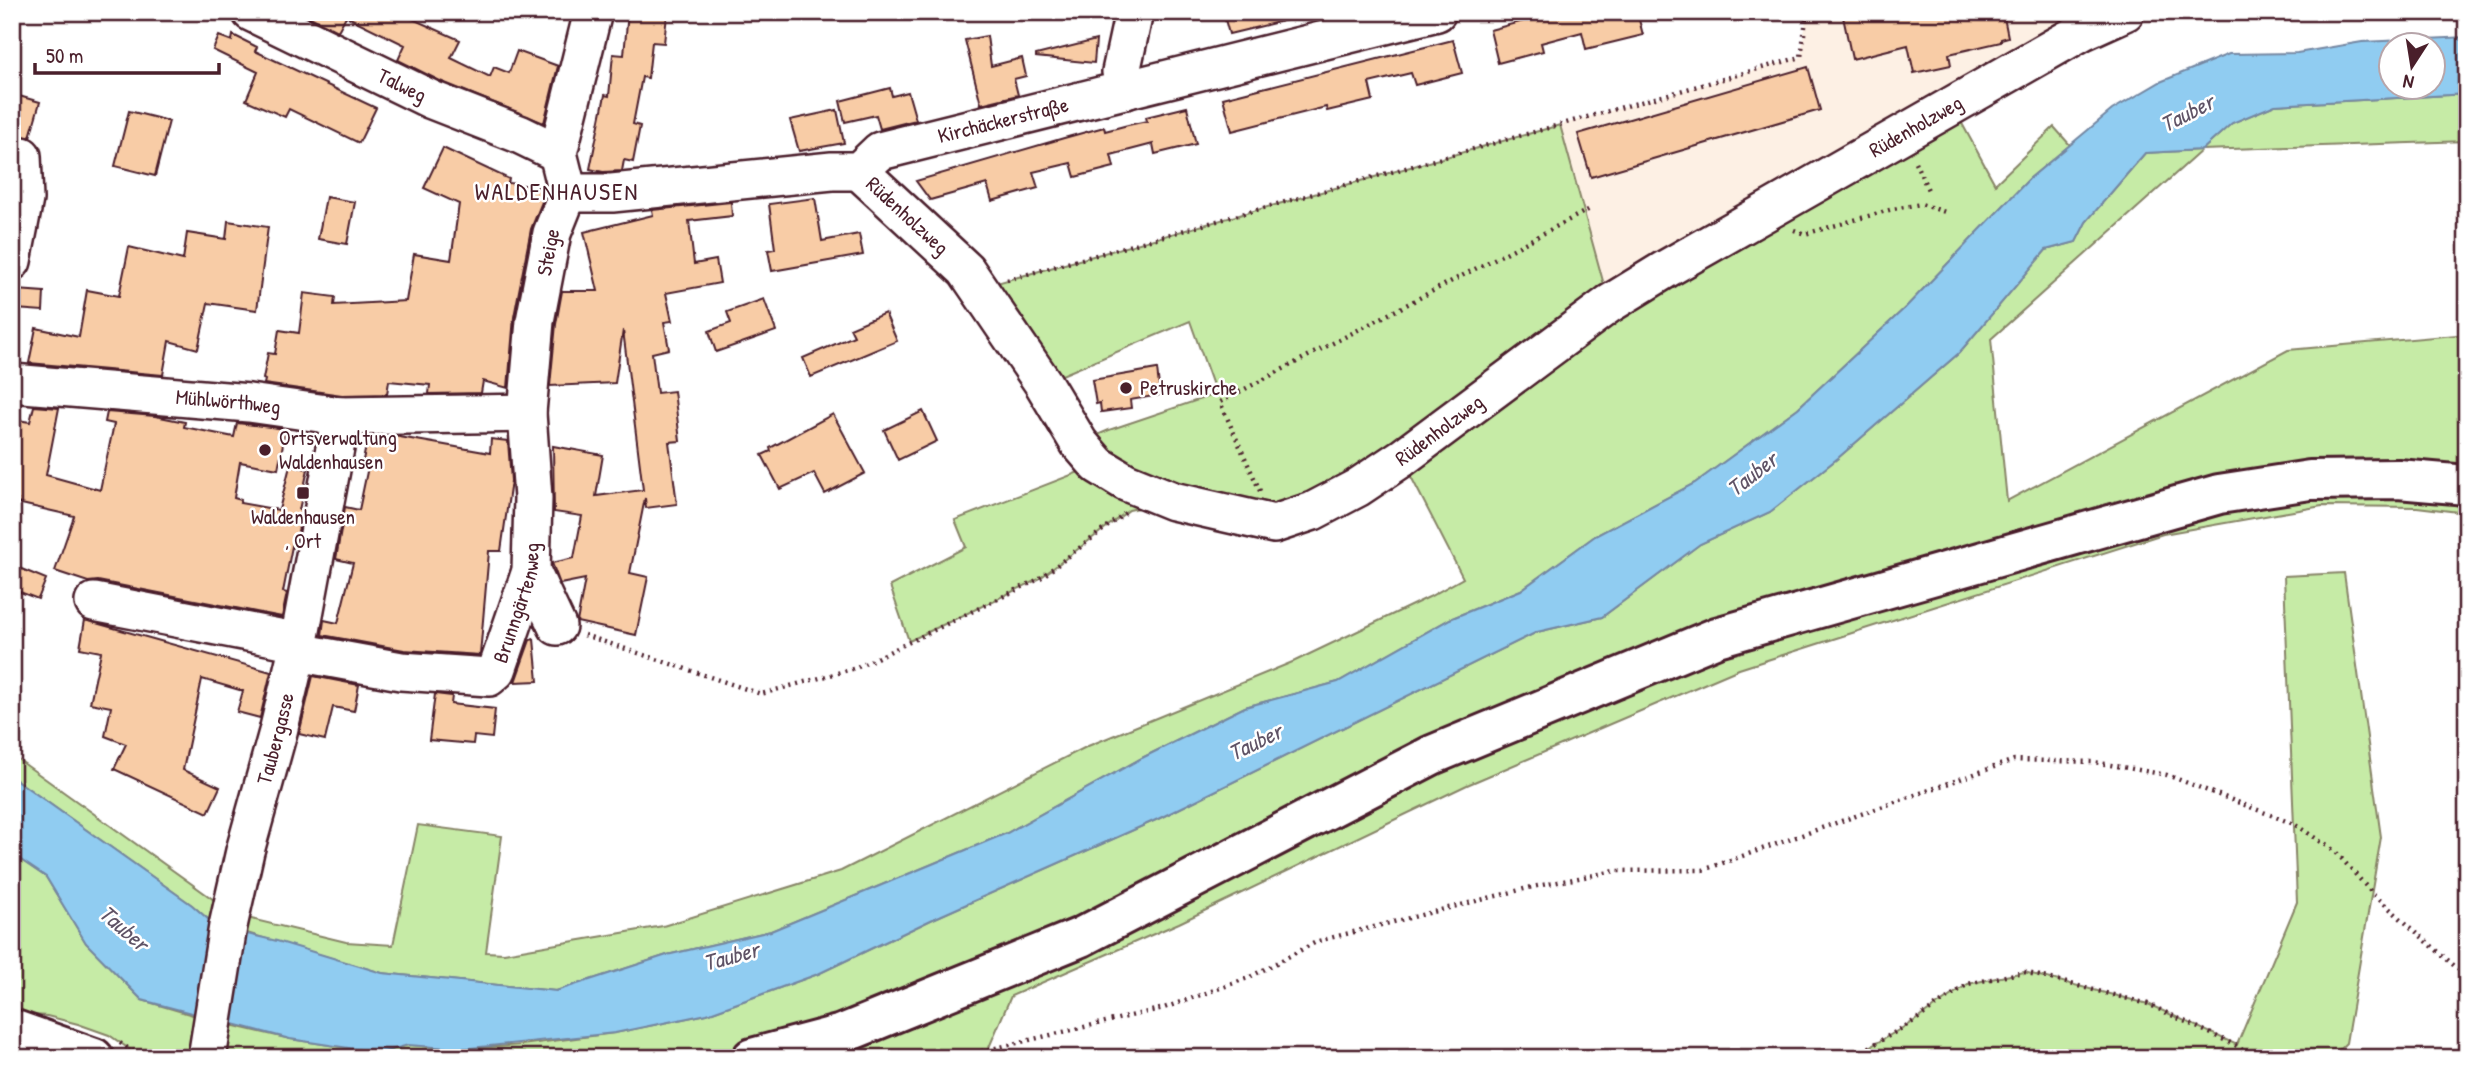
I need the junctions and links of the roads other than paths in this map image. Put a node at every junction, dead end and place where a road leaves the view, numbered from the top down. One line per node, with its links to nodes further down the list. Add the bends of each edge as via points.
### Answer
1 (251, 12): 7 (street, Talweg, via 432,100)
2 (593, 12): 7 (street)
3 (1134, 12): 6 (street, via 1121,72)
4 (1437, 12): 6 (street, Kirchäckerstraße)
5 (2125, 12): 9 (street, Rüdenholzweg, via 2083,31 1609,303 1357,488 1313,511 1274,524 1172,501 1098,465 966,270)
6 (1126, 90): 9 (street, Kirchäckerstraße, via 880,151)
7 (558, 153): 10 (street)
8 (22, 156): 11 (street, via 24,199)
9 (859, 171): 10 (street)
10 (568, 193): 13 (street, Steige, via 552,233 537,309)
11 (12, 261)
12 (13, 377): 14 (street, Mühlwörthweg)
13 (527, 414): 14 (street, Mühlwörthweg); 16 (street, Brunngärtenweg, via 533,498)
14 (341, 416): 19 (street, Taubergasse)
15 (2467, 485): 23 (main road, via 2398,479 2310,480 2219,494 1717,637 1432,755 1081,937 842,1034)
16 (531, 571): 18 (street); 19 (street, Brunngärtenweg, via 497,670 489,677 401,671)
17 (94, 601): 19 (street, Brunngärtenweg)
18 (557, 626)
19 (298, 647): 22 (street, Taubergasse, via 245,851)
20 (12, 1029): 21 (main road)
21 (94, 1058)
22 (207, 1058)
23 (752, 1058)

